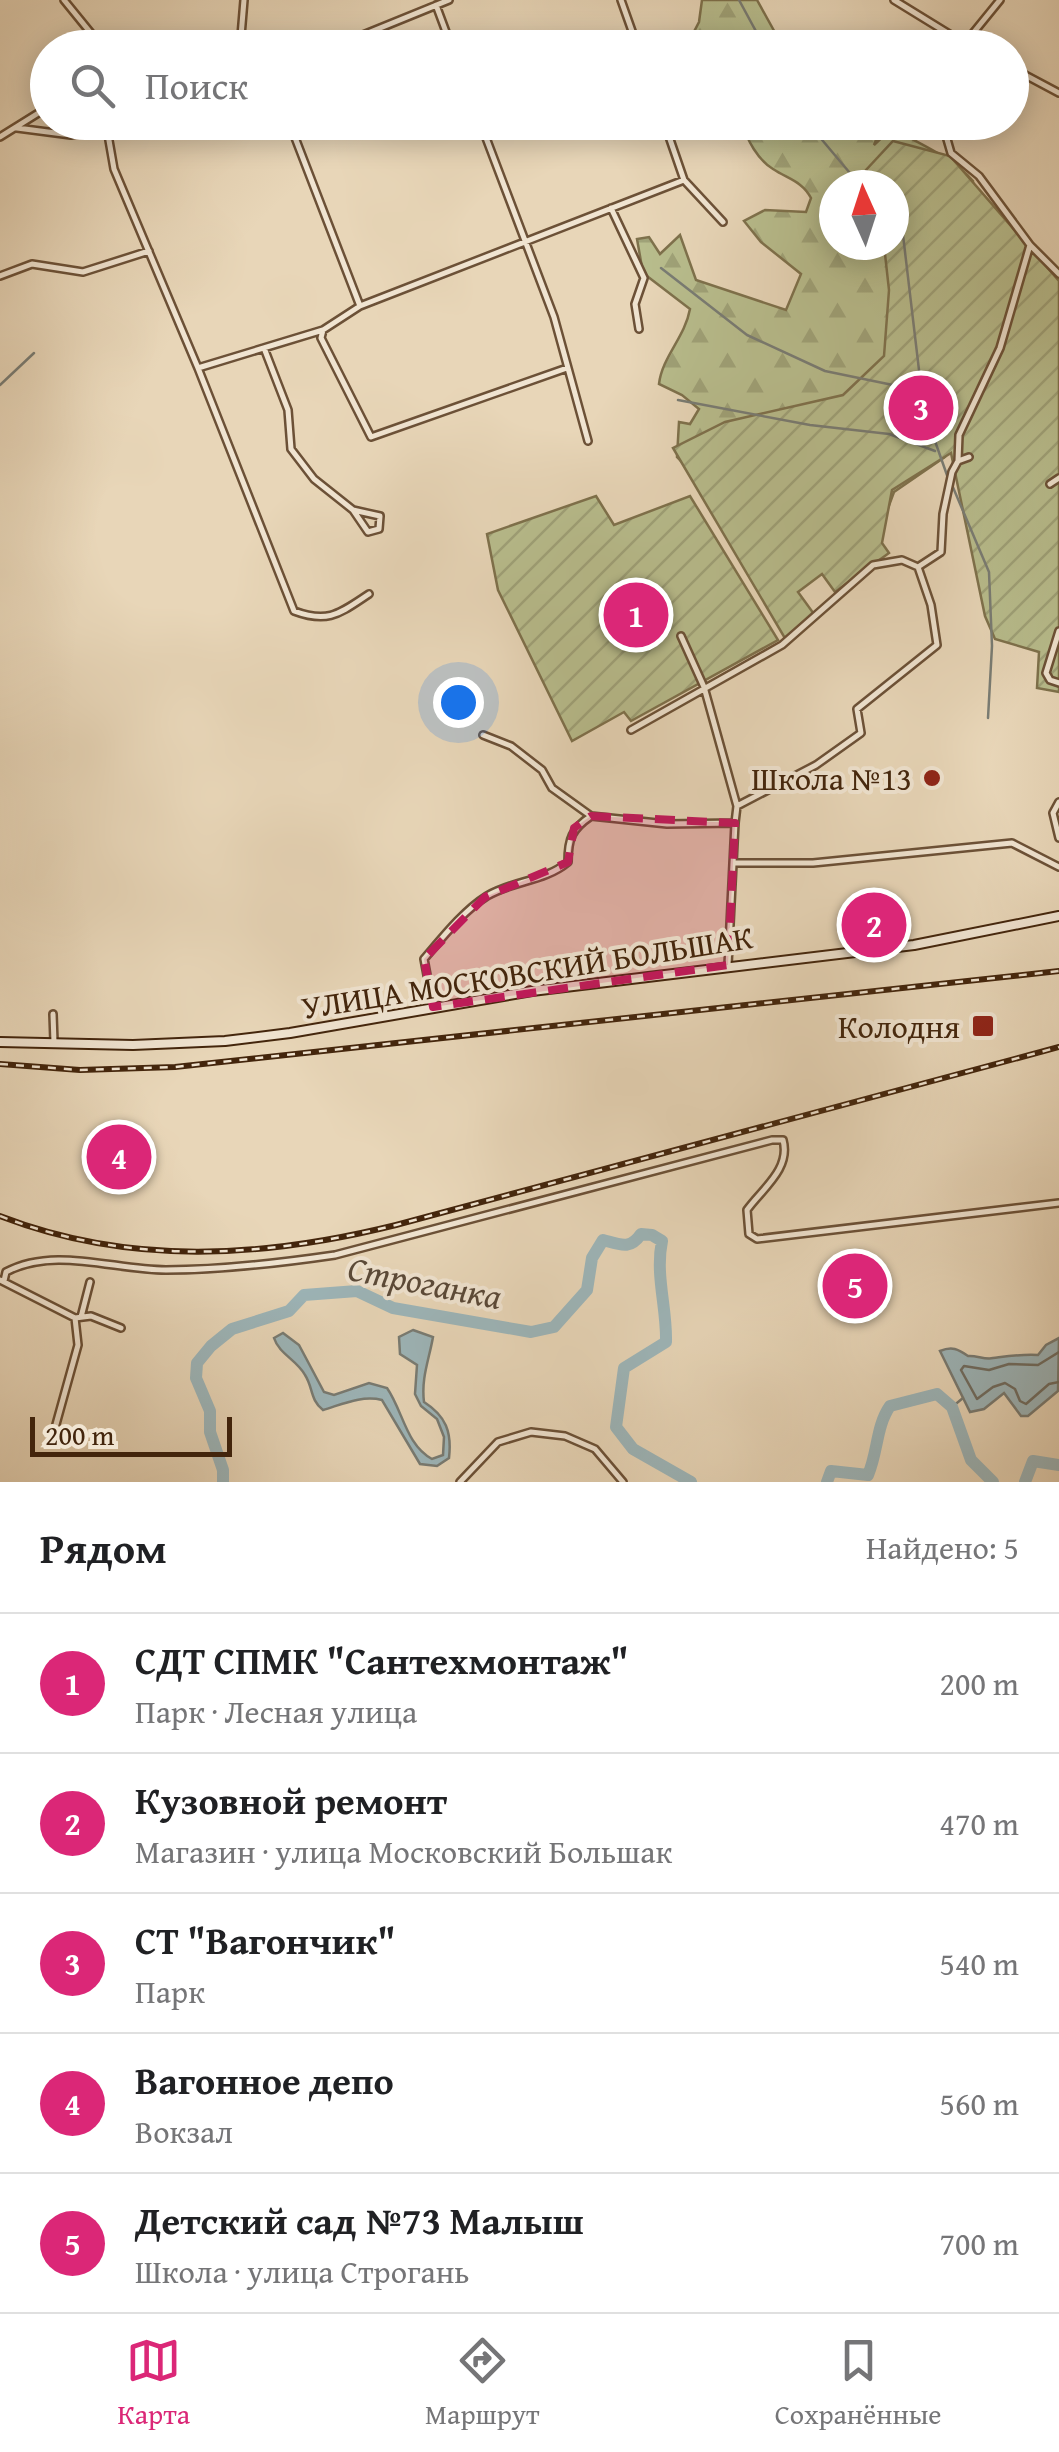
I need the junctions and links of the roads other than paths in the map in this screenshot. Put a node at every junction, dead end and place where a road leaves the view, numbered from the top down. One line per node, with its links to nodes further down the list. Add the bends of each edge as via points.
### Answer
1 (64, 0): 8 (street)
2 (244, 0): 9 (street)
3 (449, 0): 7 (street)
4 (621, 0): 12 (street)
5 (894, 0): 13 (street)
6 (1000, 0): 14 (street)
7 (436, 6): 10 (street); 11 (street)
8 (88, 30)
9 (242, 30)
10 (376, 30)
11 (445, 30)
12 (632, 30)
13 (939, 30)
14 (974, 30)
15 (1029, 77): 16 (street)
16 (1059, 93)
17 (30, 118): 18 (street)
18 (16, 128): 19 (street); 20 (street)
19 (30, 130)
20 (0, 137)
21 (109, 140): 31 (street)
22 (296, 140): 34 (street)
23 (487, 140): 29 (street)
24 (670, 140): 26 (street)
25 (947, 140): 30 (street, via 951,153 979,176)
26 (684, 180): 27 (street); 28 (street)
27 (611, 208): 29 (street); 35 (street, via 644,278 635,304)
28 (723, 222)
29 (526, 242): 34 (street); 39 (street)
30 (1030, 244): 32 (street); 42 (street, via 1000,348 959,435)
31 (148, 251): 33 (street, via 83,272 32,264); 38 (street)
32 (1059, 274)
33 (0, 276)
34 (360, 306): 36 (street)
35 (639, 329)
36 (322, 334): 37 (street); 39 (street, via 371,437)
37 (264, 348): 38 (street); 45 (street, via 288,410 291,449)
38 (198, 368): 47 (street, via 294,611 336,616)
39 (567, 368): 40 (street)
40 (588, 441)
41 (969, 457): 42 (street)
42 (958, 461): 46 (street, via 941,552)
43 (1059, 478): 44 (street)
44 (1050, 484)
45 (352, 510): 45 (street, via 368,532 379,529 380,516)
46 (918, 567): 51 (street, via 902,560 873,565 782,645); 55 (street, via 937,646 857,709 861,733)
47 (369, 594)
48 (1059, 632): 50 (street, via 1046,673)
49 (681, 636): 51 (street)
50 (1059, 683)
51 (704, 687): 52 (street); 55 (street)
52 (631, 730)
53 (483, 736): 56 (street, via 511,746)
54 (1059, 802): 58 (street, via 1053,813)
55 (736, 806): 57 (street)
56 (591, 816): 57 (street); 63 (street, via 574,828 568,862 552,875 485,897 424,959)
57 (734, 824): 59 (street)
58 (1059, 838)
59 (734, 862): 60 (street, via 813,863 1012,843); 62 (street)
60 (1059, 866)
61 (1059, 916): 62 (street, УЛИЦА МОСКОВСКИЙ БОЛЬШАК, via 914,945)
62 (728, 966): 63 (street, УЛИЦА МОСКОВСКИЙ БОЛЬШАК)
63 (434, 1007): 66 (street, УЛИЦА МОСКОВСКИЙ БОЛЬШАК, via 224,1041)
64 (53, 1014): 66 (street)
65 (0, 1042): 66 (street, УЛИЦА МОСКОВСКИЙ БОЛЬШАК)
66 (55, 1045)
67 (1059, 1203): 68 (street, via 757,1239 749,1234 747,1210 773,1181 782,1140 335,1254 164,1270 49,1261 21,1264)
68 (2, 1280): 70 (street)
69 (90, 1282): 70 (street)
70 (78, 1317): 71 (street); 72 (street, via 78,1345)
71 (121, 1328)
72 (55, 1428)
73 (460, 1482): 74 (street, via 498,1442 531,1432 565,1436 595,1450)
74 (623, 1482)

